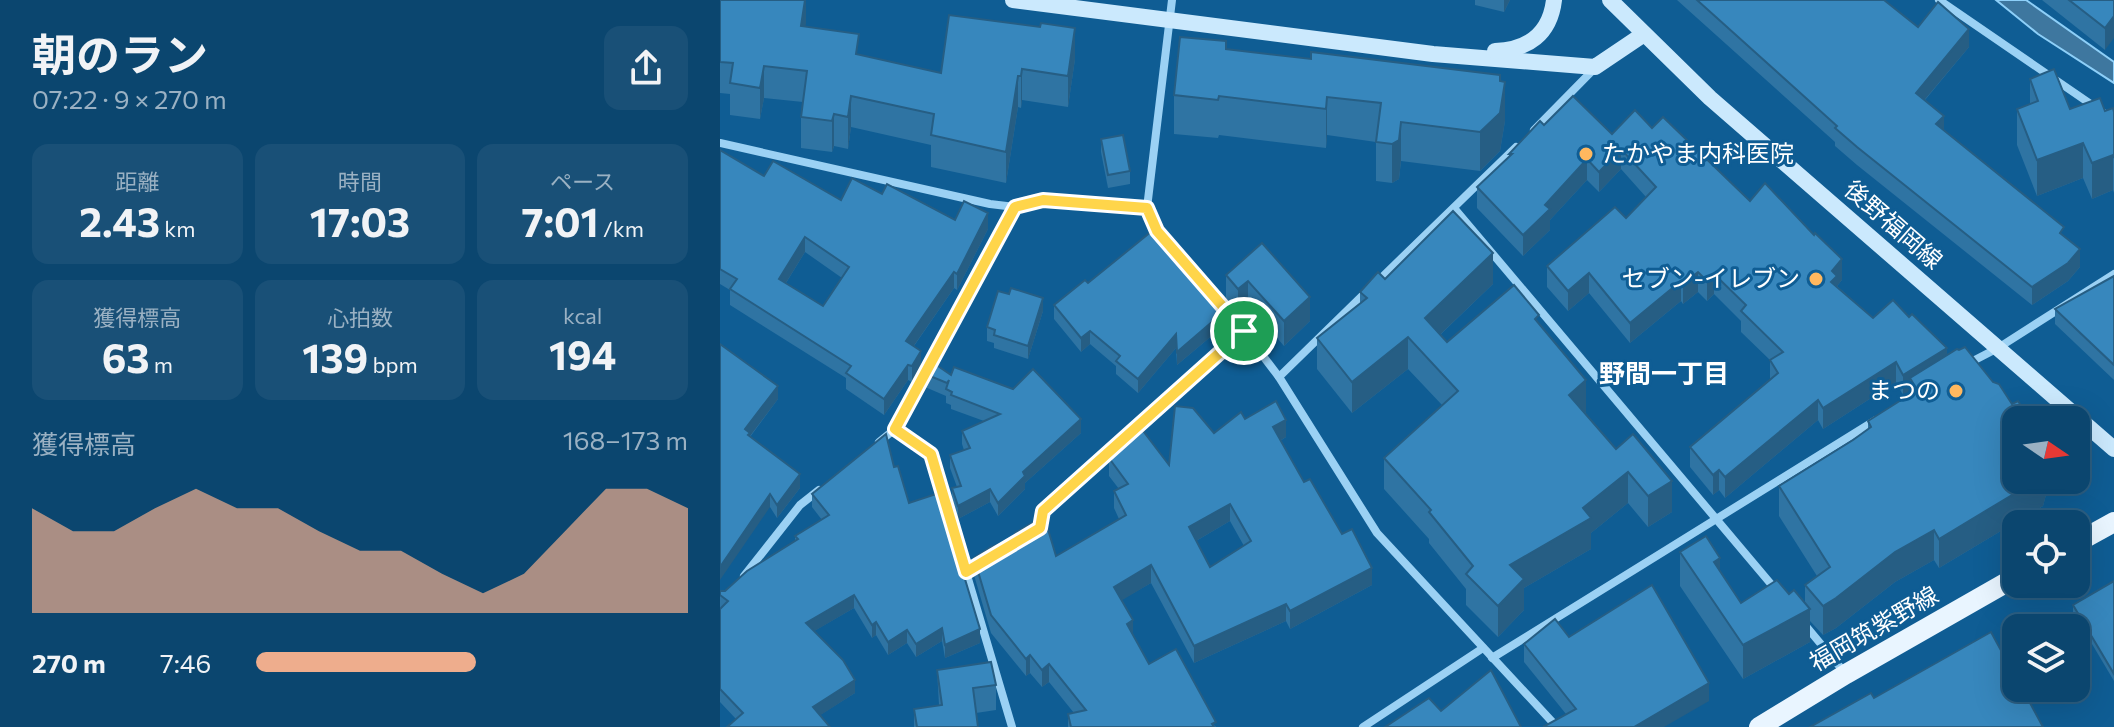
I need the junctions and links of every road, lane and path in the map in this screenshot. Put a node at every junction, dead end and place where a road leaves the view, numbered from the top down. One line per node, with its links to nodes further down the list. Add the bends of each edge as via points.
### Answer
1 (1013, 0): 6 (main road)
2 (1172, 0): 6 (street)
3 (1554, 0): 8 (main road, via 1550,21 1536,38 1511,50)
4 (1610, 0): 7 (main road, 後野福岡線)
5 (1942, 1): 10 (street)
6 (1169, 21): 8 (main road); 13 (street)
7 (1644, 34): 9 (main road); 17 (main road, 後野福岡線, via 1710,98)
8 (1433, 54): 9 (main road)
9 (1595, 67): 14 (street)
10 (2114, 120)
11 (720, 143): 12 (street)
12 (1015, 207): 13 (street, via 1043,200); 21 (street)
13 (1147, 208): 16 (street, via 1157,231)
14 (1454, 208): 19 (street); 25 (street)
15 (2114, 274): 17 (street)
16 (1244, 331): 19 (street); 28 (street, via 1043,511 1040,528)
17 (1998, 348): 18 (street); 23 (main road, 後野福岡線)
18 (1959, 369)
19 (1279, 377): 35 (street, via 1377,533)
20 (1891, 410): 25 (street)
21 (895, 429): 22 (street); 30 (street, via 931,454)
22 (871, 448)
23 (2114, 449)
24 (824, 486): 31 (street, via 800,505)
25 (1717, 519): 33 (street); 36 (street)
26 (2114, 522): 27 (main road)
27 (2090, 535)
28 (1028, 536)
29 (991, 557): 30 (street)
30 (966, 572): 38 (street)
31 (741, 581)
32 (2002, 585): 37 (main road, 福岡筑紫野線)
33 (1785, 601)
34 (1795, 613): 37 (street)
35 (1483, 648): 36 (street); 39 (street)
36 (1492, 658): 40 (street)
37 (1846, 674): 41 (main road, 福岡筑紫野線)
38 (1012, 727)
39 (1363, 727)
40 (1557, 727)
41 (1759, 727)

